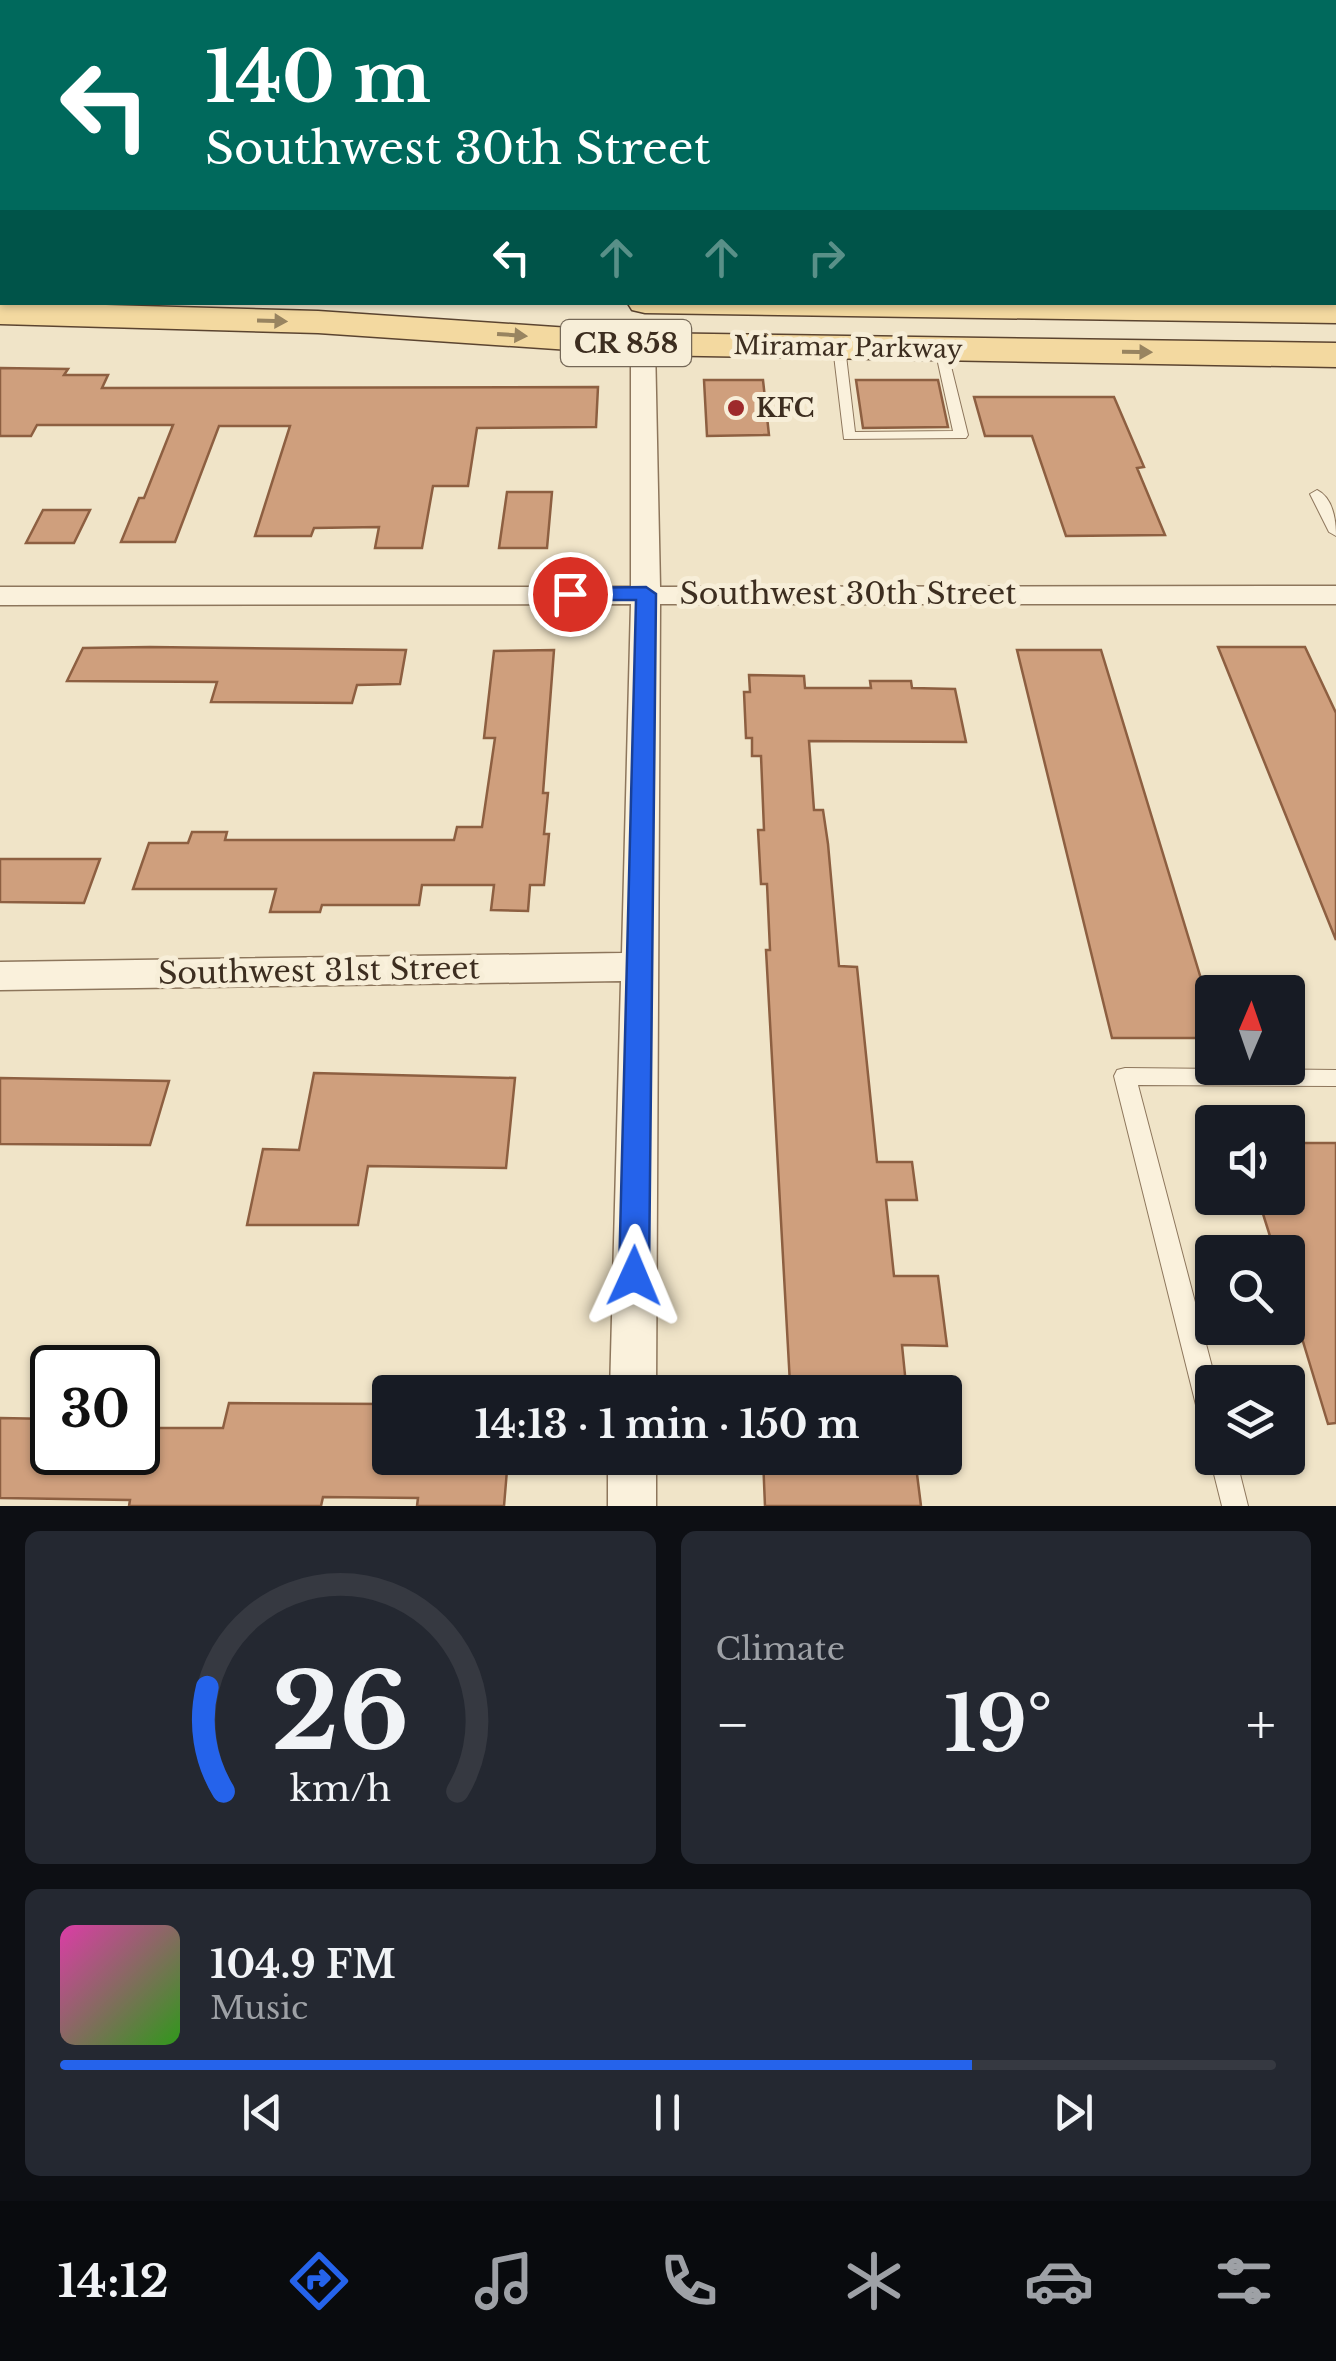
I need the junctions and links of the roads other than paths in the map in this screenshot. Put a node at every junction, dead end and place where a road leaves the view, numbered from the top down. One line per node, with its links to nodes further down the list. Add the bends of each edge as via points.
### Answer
1 (969, 305): 2 (main road, Miramar Parkway / CR 858)
2 (1233, 306): 3 (main road, Miramar Parkway / CR 858)
3 (1336, 312)
4 (0, 313): 5 (main road, Miramar Parkway / CR 858, one-way to 5, via 318,322)
5 (643, 344): 6 (main road, Miramar Parkway / CR 858); 11 (street)
6 (838, 347): 7 (main road, Miramar Parkway / CR 858); 7 (lane, via 849,436 961,435)
7 (941, 349): 8 (main road, Miramar Parkway / CR 858, one-way to 8)
8 (1336, 355)
9 (1317, 494): 10 (lane)
10 (1336, 532)
11 (646, 594): 12 (street, Southwest 30th Street); 13 (street, Southwest 30th Street); 14 (street)
12 (1336, 595)
13 (0, 596)
14 (638, 967): 15 (street, Southwest 31st Street); 18 (street)
15 (0, 976)
16 (1336, 1078): 17 (lane, via 1124,1076)
17 (1199, 1365)
18 (633, 1375)
19 (632, 1475): 21 (street)
20 (1227, 1475): 22 (lane)
21 (632, 1506)
22 (1235, 1506)

